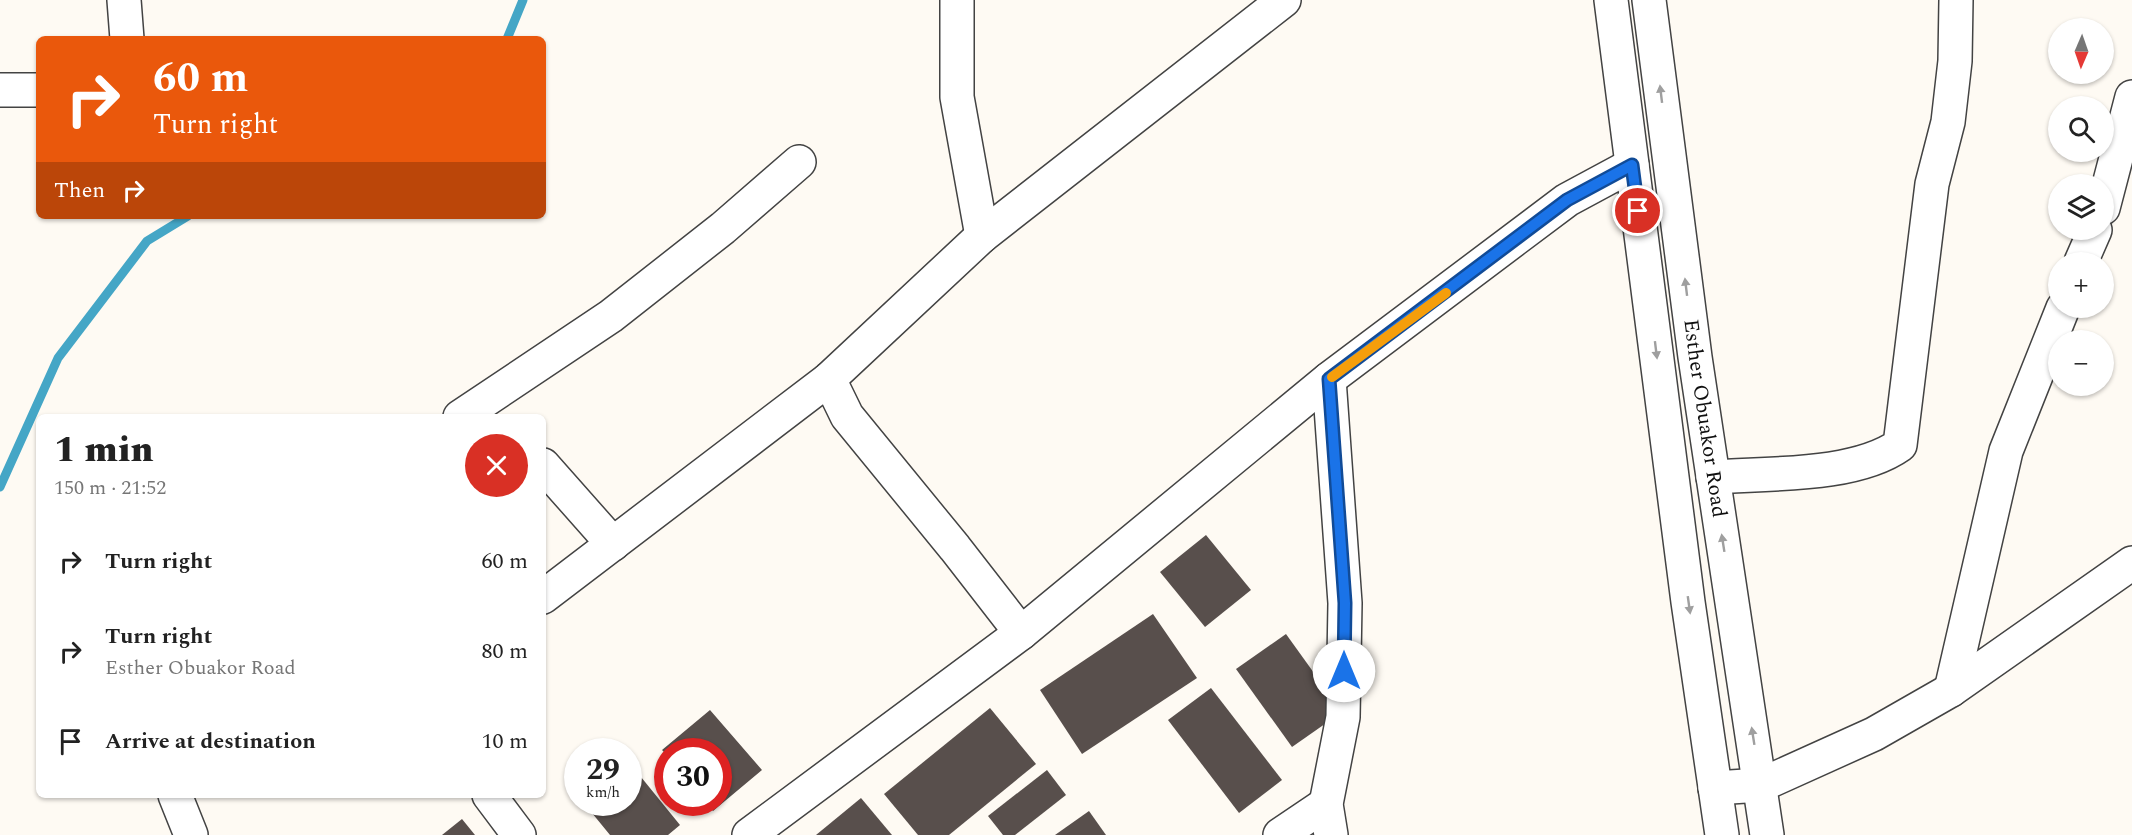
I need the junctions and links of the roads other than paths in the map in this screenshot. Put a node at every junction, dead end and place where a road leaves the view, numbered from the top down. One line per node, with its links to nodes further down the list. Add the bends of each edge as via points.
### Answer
1 (124, 0): 7 (street)
2 (957, 0): 14 (street, via 957,97)
3 (1284, 0): 14 (street)
4 (1611, 0): 12 (street, Esther Obuakor Road)
5 (1649, 0): 21 (street, Esther Obuakor Road, one-way to 5)
6 (1956, 0): 21 (street, via 1949,112 1932,184 1900,445 1883,457 1847,467)
7 (127, 36)
8 (0, 90): 9 (street)
9 (36, 90)
10 (2132, 97): 13 (street)
11 (799, 162): 18 (street, via 723,228)
12 (1632, 165): 17 (street, via 1567,200); 28 (street, Esther Obuakor Road, one-way to 28)
13 (2112, 174)
14 (982, 237): 16 (street)
15 (2059, 318): 26 (street, via 2006,451)
16 (830, 378): 22 (street); 25 (street, via 847,416)
17 (1329, 379): 25 (street); 31 (street, via 1345,603 1343,717)
18 (497, 407): 19 (street)
19 (471, 414)
20 (546, 468): 22 (street)
21 (1713, 477): 27 (street, Esther Obuakor Road, one-way to 21)
22 (613, 544): 24 (street)
23 (2132, 563): 26 (street)
24 (546, 595)
25 (1021, 633): 34 (street)
26 (1951, 690): 27 (street, via 1874,734)
27 (1761, 785): 28 (street); 37 (street, Esther Obuakor Road)
28 (1715, 788): 36 (street, Esther Obuakor Road)
29 (177, 798): 32 (street)
30 (491, 798): 33 (street)
31 (1329, 820): 35 (street)
32 (191, 835)
33 (519, 835)
34 (749, 835)
35 (1280, 835)
36 (1722, 835)
37 (1767, 835)

